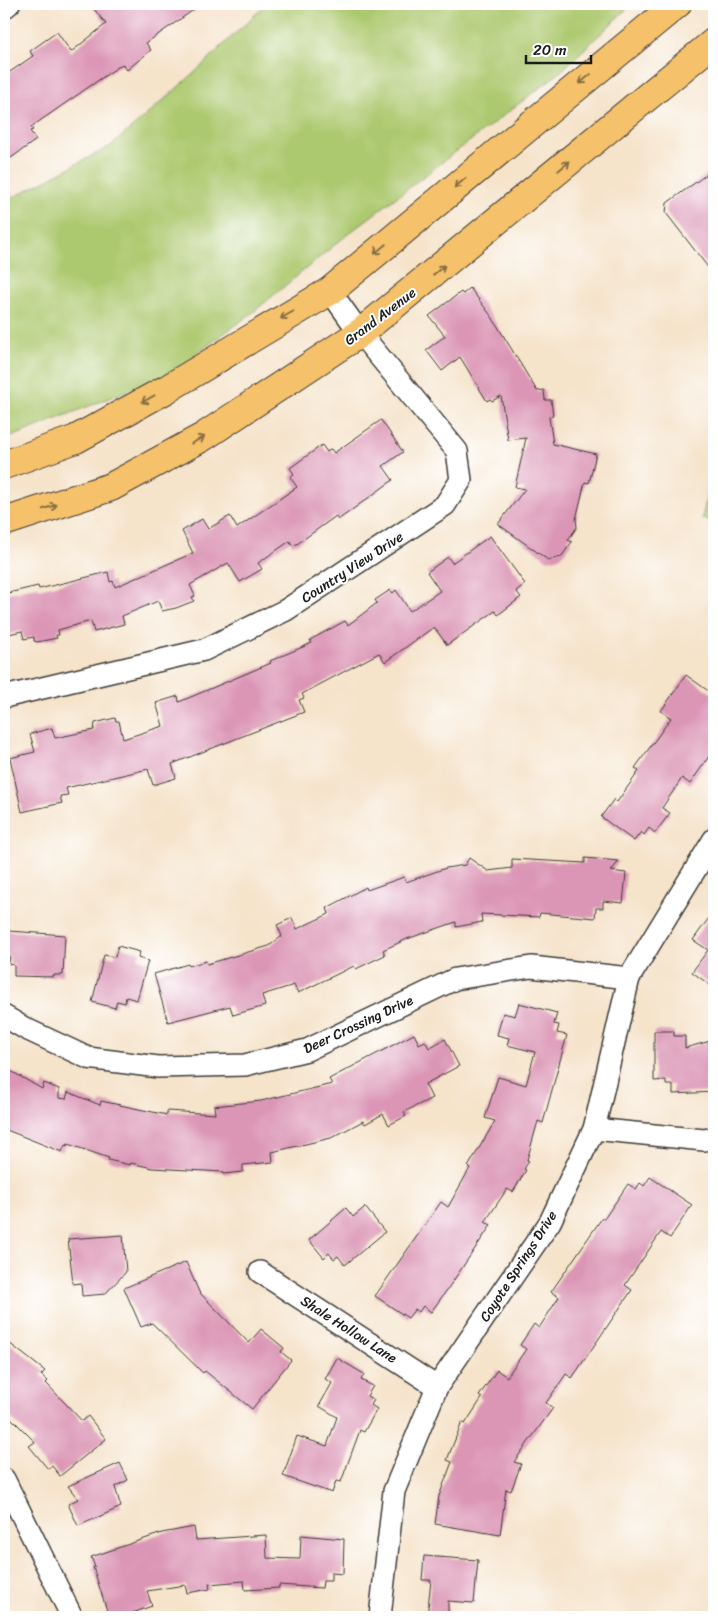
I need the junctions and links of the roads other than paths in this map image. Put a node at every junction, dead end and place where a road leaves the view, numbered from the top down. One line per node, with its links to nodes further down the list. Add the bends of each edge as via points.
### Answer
1 (9, 4): 3 (street)
2 (677, 4): 5 (main road, one-way to 5)
3 (4, 8)
4 (714, 42): 6 (main road, Grand Avenue, one-way to 4)
5 (330, 291): 6 (street, Country View Drive); 7 (main road, one-way to 7, via 166,390 76,439)
6 (360, 333): 8 (main road, Grand Avenue, one-way to 6, via 111,487 203,437); 9 (street, Country View Drive, via 457,452 461,480 445,505 286,610 204,650)
7 (4, 465)
8 (4, 522)
9 (4, 697)
10 (714, 839): 11 (street, Coyote Springs Drive)
11 (629, 978): 12 (street, Deer Crossing Drive, via 530,967 455,979 307,1050 244,1065 158,1067 88,1058); 13 (street, Coyote Springs Drive)
12 (4, 1016)
13 (594, 1129): 14 (street, via 704,1140); 16 (street, Coyote Springs Drive, via 550,1222)
14 (714, 1138)
15 (260, 1272): 16 (street, Shale Hollow Lane)
16 (437, 1387): 19 (street, Coyote Springs Drive, via 394,1491)
17 (4, 1479): 18 (street)
18 (72, 1617)
19 (380, 1617)

